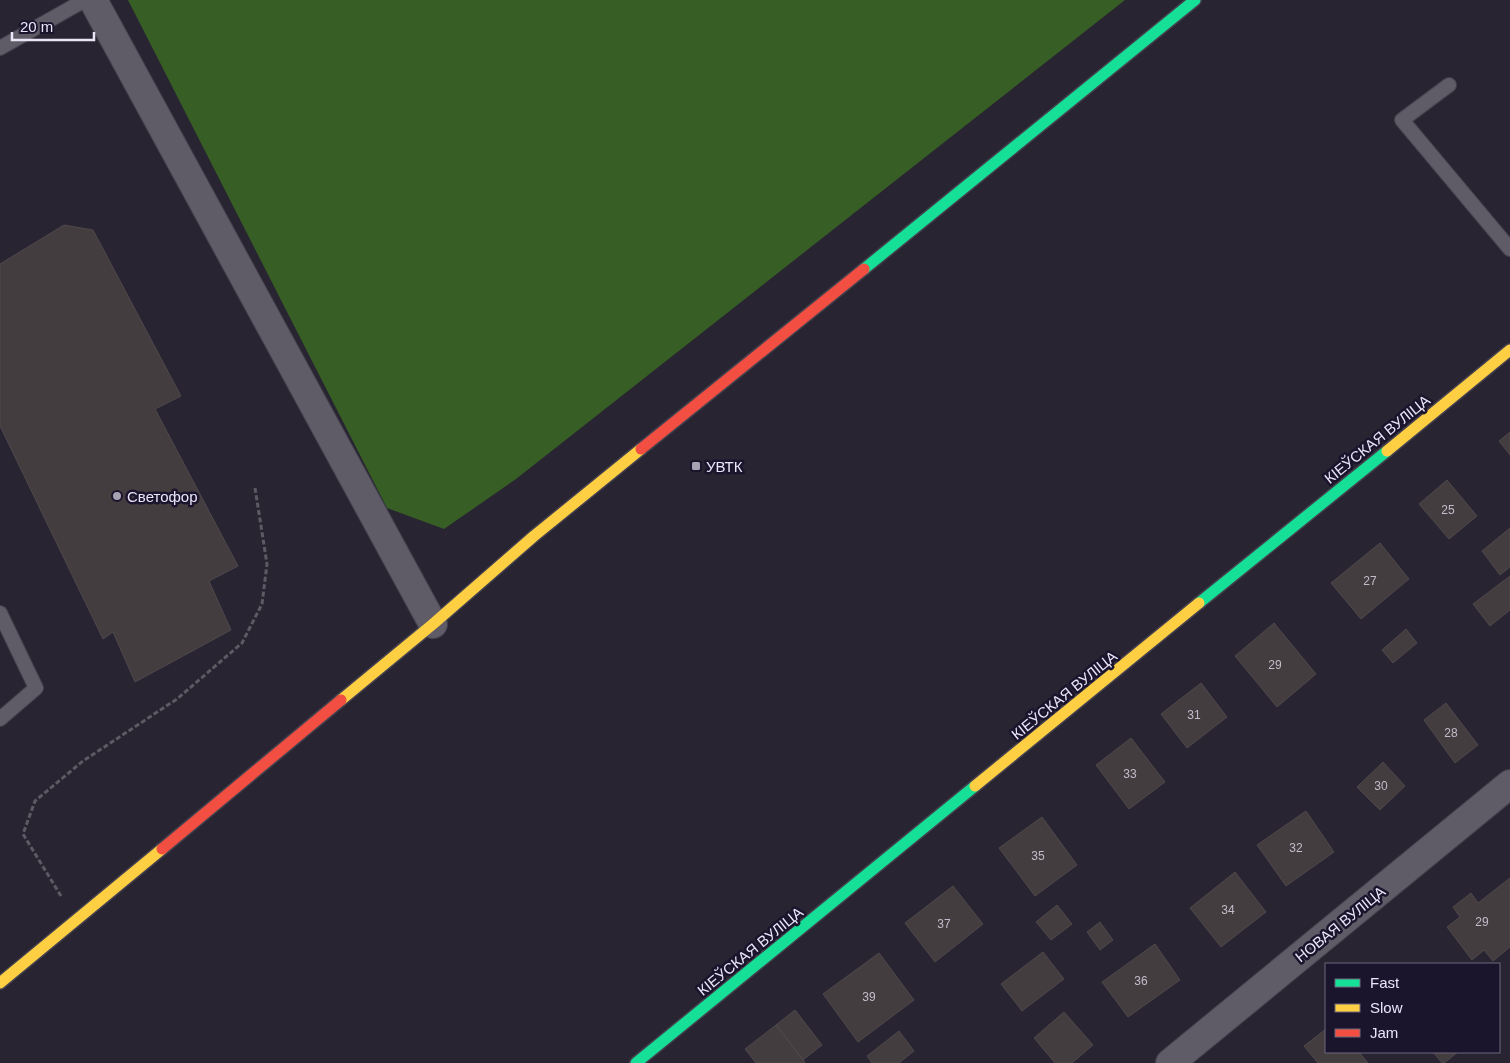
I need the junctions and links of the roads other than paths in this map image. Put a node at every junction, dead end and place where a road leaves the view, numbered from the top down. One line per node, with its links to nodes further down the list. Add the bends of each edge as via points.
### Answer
1 (85, 0): 4 (lane)
2 (93, 0): 9 (street)
3 (1195, 0): 9 (main road, via 541,530)
4 (0, 48)
5 (1449, 85): 6 (lane, via 1402,120)
6 (1510, 249)
7 (1510, 350): 13 (main road, КІЕЎСКАЯ ВУЛІЦА)
8 (0, 613): 10 (lane, via 36,688)
9 (432, 624): 12 (main road)
10 (0, 719)
11 (1510, 784): 14 (street, НОВАЯ ВУЛІЦА)
12 (0, 983)
13 (636, 1063)
14 (1170, 1063)

